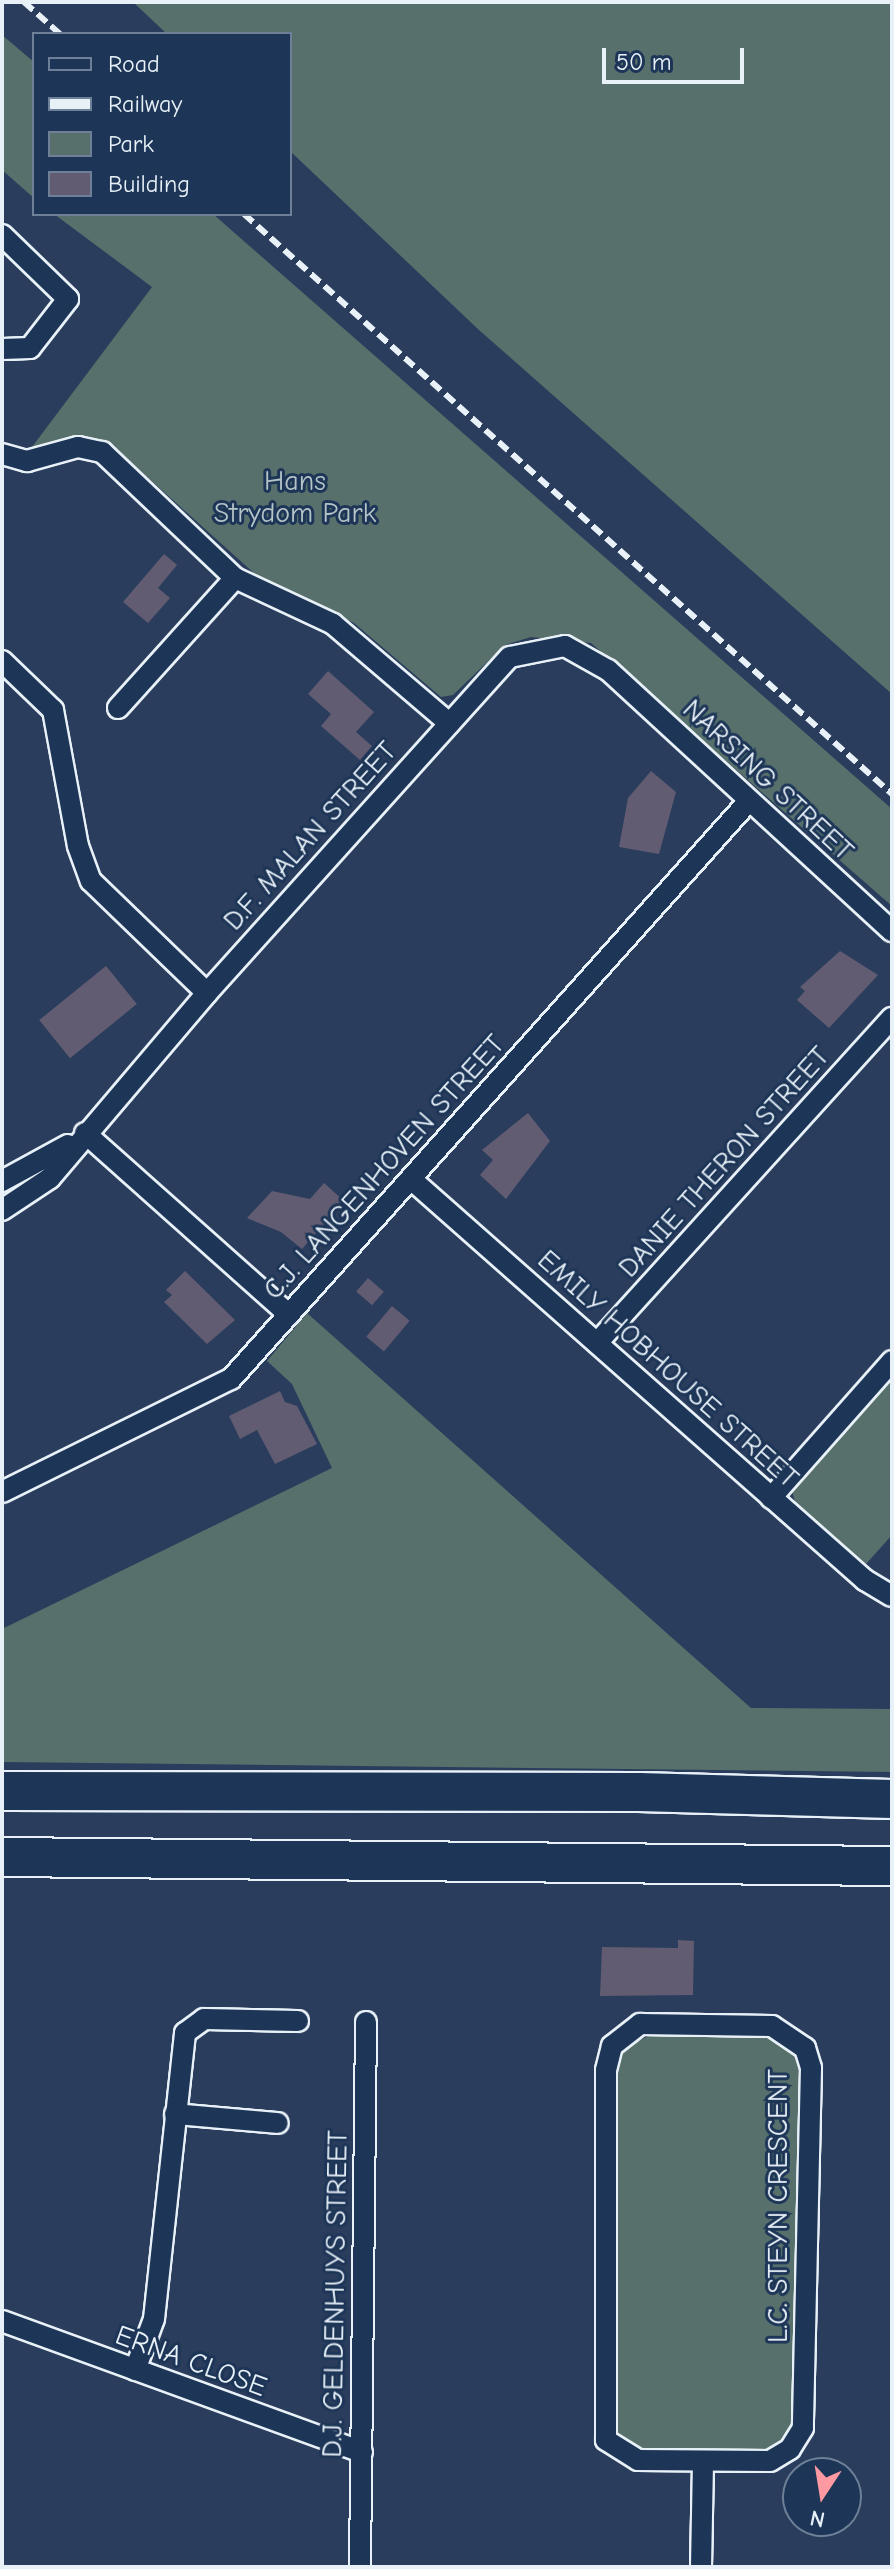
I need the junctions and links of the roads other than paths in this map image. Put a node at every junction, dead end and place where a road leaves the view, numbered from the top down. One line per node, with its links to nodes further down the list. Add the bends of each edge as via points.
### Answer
1 (2, 235): 2 (street, via 68,299 30,348)
2 (2, 349)
3 (2, 454): 4 (street, via 27,461 78,447 102,452)
4 (235, 578): 7 (street); 8 (street, via 333,624)
5 (2, 661): 11 (street, via 53,710 78,846 91,881)
6 (608, 670): 8 (street, D.F. MALAN STREET, via 565,646 510,657); 9 (street, NARSING STREET)
7 (118, 708)
8 (449, 723): 11 (street, D.F. MALAN STREET)
9 (748, 802): 10 (street, NARSING STREET); 14 (street, C.J. LANGENHOVEN STREET)
10 (892, 931)
11 (207, 993): 13 (street, D.F. MALAN STREET)
12 (892, 1018): 18 (street, DANIE THERON STREET)
13 (85, 1133): 15 (street, D.F. MALAN STREET); 16 (street, D.F. MALAN STREET, via 40,1188); 17 (street)
14 (411, 1179): 17 (street, C.J. LANGENHOVEN STREET); 18 (street, EMILY HOBHOUSE STREET)
15 (2, 1181)
16 (2, 1210)
17 (289, 1315): 20 (street, C.J. LANGENHOVEN STREET, via 231,1379)
18 (597, 1343): 21 (street, EMILY HOBHOUSE STREET)
19 (892, 1361): 21 (street)
20 (2, 1492)
21 (771, 1498): 22 (street, EMILY HOBHOUSE STREET, via 876,1590)
22 (892, 1596)
23 (2, 1791): 24 (highway, via 639,1792)
24 (892, 1799)
25 (2, 1857): 26 (highway)
26 (892, 1866)
27 (298, 2021): 29 (street, via 194,2021 185,2033)
28 (366, 2022): 33 (street, D.J. GELDENHUYS STREET)
29 (175, 2114): 30 (street); 32 (street, via 154,2319)
30 (278, 2123)
31 (2, 2321): 32 (street, ERNA CLOSE)
32 (135, 2370): 33 (street, ERNA CLOSE)
33 (362, 2452): 35 (street, D.J. GELDENHUYS STREET)
34 (703, 2463): 34 (street, L.C. STEYN CRESCENT, via 624,2456 603,2428 606,2070 612,2046 640,2024 772,2026 805,2048 811,2068 803,2428 790,2449 770,2461); 36 (street)
35 (360, 2567)
36 (701, 2567)

